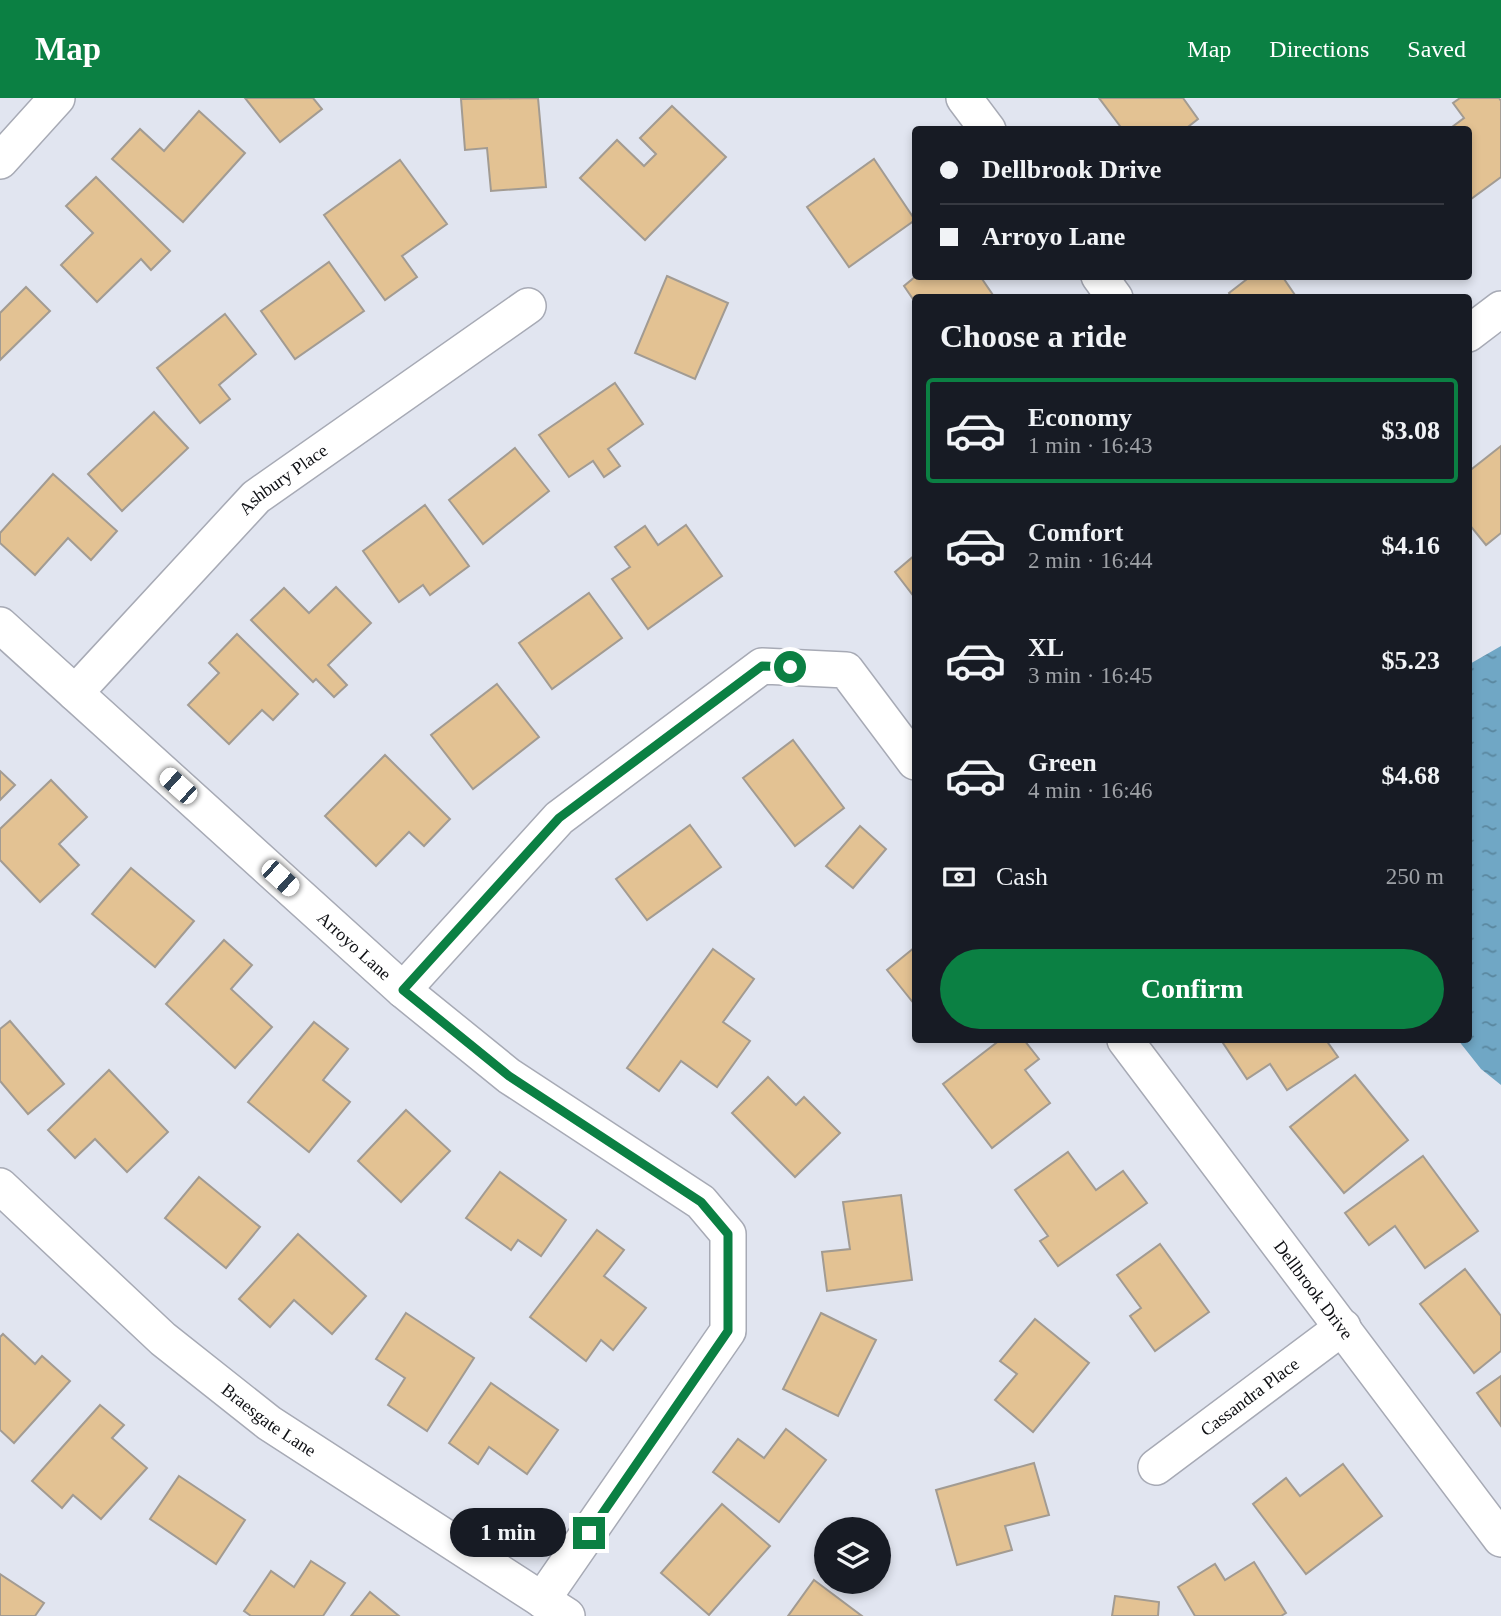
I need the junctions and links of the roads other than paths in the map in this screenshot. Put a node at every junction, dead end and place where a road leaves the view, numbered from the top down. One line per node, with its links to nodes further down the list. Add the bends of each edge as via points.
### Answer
1 (57, 98): 4 (street)
2 (964, 98): 3 (street)
3 (985, 126)
4 (0, 161)
5 (528, 306): 9 (street, Ashbury Place, via 256,498)
6 (1501, 309): 7 (street)
7 (1472, 331)
8 (0, 625): 9 (street, Arroyo Lane)
9 (75, 692): 11 (street, Arroyo Lane)
10 (912, 758): 11 (street, via 846,670 762,666 559,818)
11 (403, 990): 17 (street, Arroyo Lane, via 509,1076 701,1202 728,1234 728,1331)
12 (1127, 1043): 14 (street, Dellbrook Drive)
13 (0, 1186): 17 (street, Braesgate Lane, via 163,1339 269,1423)
14 (1343, 1328): 15 (street, Cassandra Place); 16 (street, Dellbrook Drive)
15 (1156, 1467)
16 (1501, 1539)
17 (554, 1608)

